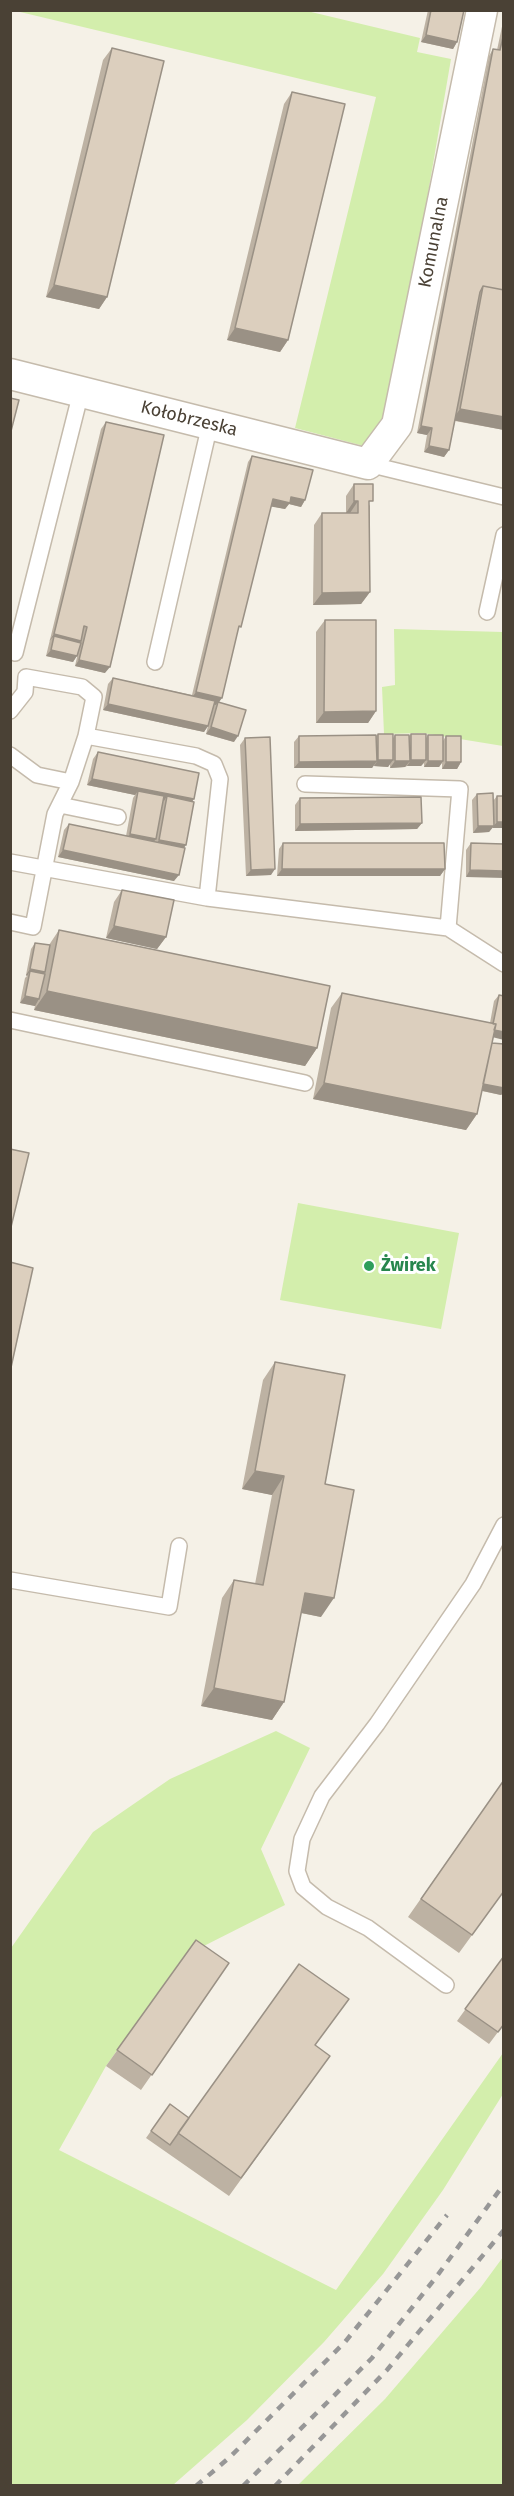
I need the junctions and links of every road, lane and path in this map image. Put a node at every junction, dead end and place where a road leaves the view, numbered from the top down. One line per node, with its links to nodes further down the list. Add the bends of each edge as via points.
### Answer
1 (482, 10): 5 (street, Komunalna, via 397,425)
2 (10, 374): 3 (street, Kołobrzeska)
3 (81, 392): 4 (street, Kołobrzeska); 9 (lane)
4 (210, 424): 5 (street, Kołobrzeska); 10 (lane)
5 (368, 464): 6 (lane)
6 (504, 497)
7 (504, 535): 8 (lane)
8 (487, 612)
9 (15, 653)
10 (156, 662)
11 (10, 711): 12 (lane, via 25,692 26,677 82,687 94,697)
12 (86, 736): 14 (lane); 20 (lane, via 196,756 214,764 220,779)
13 (10, 755): 14 (lane, via 37,775)
14 (71, 782): 16 (lane)
15 (305, 784): 22 (lane, via 460,789)
16 (60, 805): 17 (lane); 19 (lane)
17 (118, 817)
18 (10, 862): 19 (lane)
19 (44, 868): 20 (lane); 21 (lane, via 33,927)
20 (207, 898): 22 (lane)
21 (10, 922)
22 (448, 928): 23 (lane)
23 (504, 964)
24 (10, 1020): 25 (lane)
25 (304, 1083)
26 (504, 1525): 29 (lane, via 473,1584 322,1797 303,1839 297,1871 303,1887 327,1907 368,1928)
27 (179, 1546): 28 (lane, via 169,1607)
28 (10, 1580)
29 (446, 1985)

